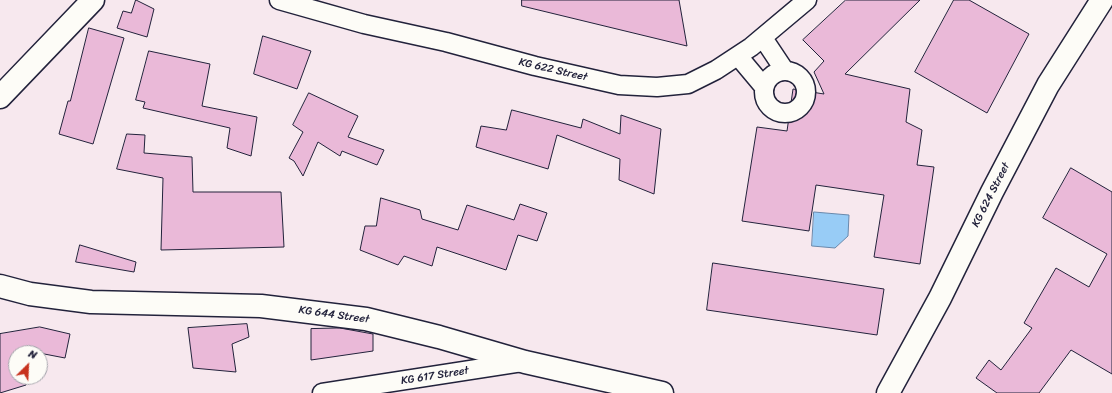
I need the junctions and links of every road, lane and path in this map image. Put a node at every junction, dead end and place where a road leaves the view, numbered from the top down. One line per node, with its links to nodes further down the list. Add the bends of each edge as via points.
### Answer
1 (93, 0): 9 (main road)
2 (279, 0): 6 (street, KG 622 Street, via 364,24 619,85 657,87 688,84)
3 (807, 0): 5 (street, KG 622 Street)
4 (1102, 0): 14 (main road, KG 624 Street, via 1048,85 940,298)
5 (763, 38): 6 (street, KG 622 Street); 7 (street)
6 (738, 56): 8 (street)
7 (785, 70): 8 (street, via 772,75); 8 (street, via 803,80 807,93 802,106 790,113 776,111 766,101)
8 (764, 87)
9 (0, 97)
10 (0, 286): 11 (main road, KG 644 Street, via 30,294 91,302 260,306 366,319)
11 (525, 362): 12 (street, KG 617 Street); 13 (main road, KG 644 Street)
12 (322, 393)
13 (662, 393)
14 (888, 393)

